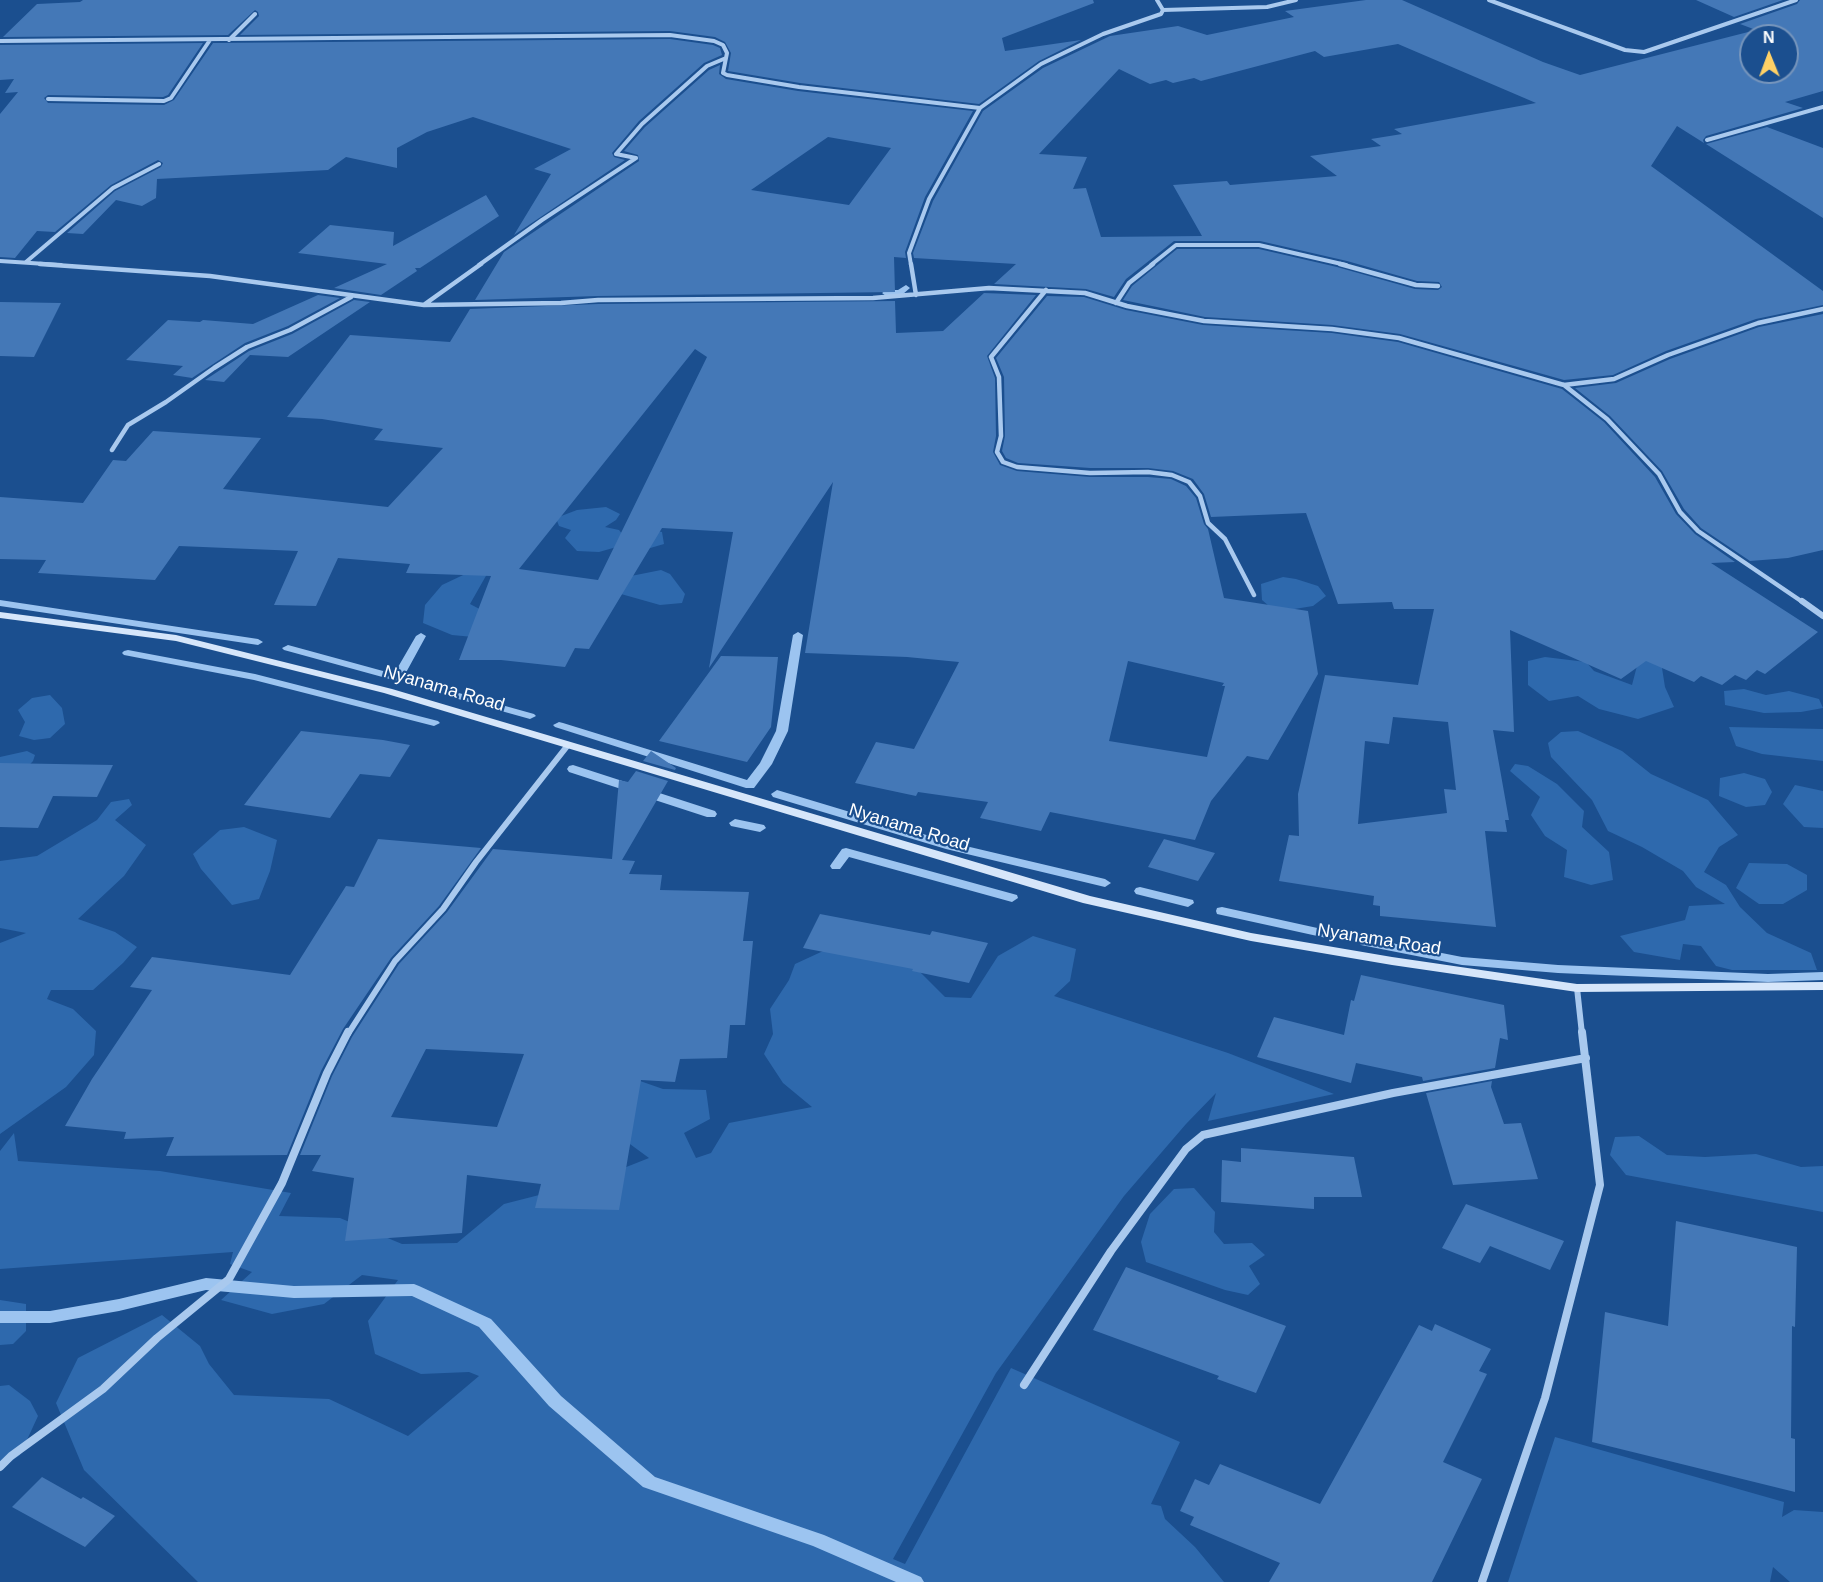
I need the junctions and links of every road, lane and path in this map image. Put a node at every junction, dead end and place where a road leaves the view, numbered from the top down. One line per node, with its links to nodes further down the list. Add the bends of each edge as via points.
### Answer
1 (1156, 0): 5 (street)
2 (1296, 0): 5 (street, via 1267,7)
3 (1489, 0): 4 (street, via 1625,50 1644,52)
4 (1796, 0)
5 (1163, 10): 13 (street, via 1041,64)
6 (255, 14): 8 (street)
7 (210, 40): 8 (street); 9 (street); 11 (street, via 171,98 164,101)
8 (229, 40): 10 (street, via 657,34 714,41 723,45)
9 (0, 41)
10 (726, 58): 13 (street, via 723,73 727,75); 23 (street, via 700,72 642,124 616,154 636,158)
11 (48, 99)
12 (1823, 107): 14 (street)
13 (980, 108): 20 (street, via 929,199 909,252)
14 (1707, 140)
15 (159, 164): 17 (street, via 113,188)
16 (0, 261): 17 (street)
17 (26, 262): 21 (street, via 210,276)
18 (1438, 286): 22 (street, via 1416,285 1259,245 1176,245 1129,283)
19 (1046, 290): 20 (street, via 989,288); 22 (street, via 1085,293); 27 (street, via 991,357 999,377 1001,436 997,452 1003,462 1017,467 1090,473 1148,472 1189,482 1200,496 1208,523 1225,539)
20 (916, 295): 23 (street)
21 (352, 296): 23 (street); 26 (street, via 290,330 247,347 214,368 128,424)
22 (1116, 303): 25 (street, via 1204,321 1342,330 1399,338)
23 (424, 305)
24 (1823, 309): 25 (street, via 1758,323 1614,379)
25 (1564, 385): 29 (street, via 1607,419 1659,474 1680,512 1698,531)
26 (112, 450)
27 (1254, 595)
28 (0, 615): 30 (street, Nyanama Road, via 176,638 388,691)
29 (1823, 616)
30 (568, 745): 32 (street, Nyanama Road, via 1088,900 1251,937); 35 (street, via 443,909 395,961 354,1021 327,1073 282,1184 229,1279 103,1389)
31 (1823, 986): 32 (street, Nyanama Road)
32 (1577, 988): 33 (street)
33 (1586, 1058): 34 (street, via 1393,1093 1203,1135 1186,1149 1111,1251); 36 (street, via 1600,1185 1545,1398)
34 (1024, 1385)
35 (0, 1467)
36 (1482, 1582)

